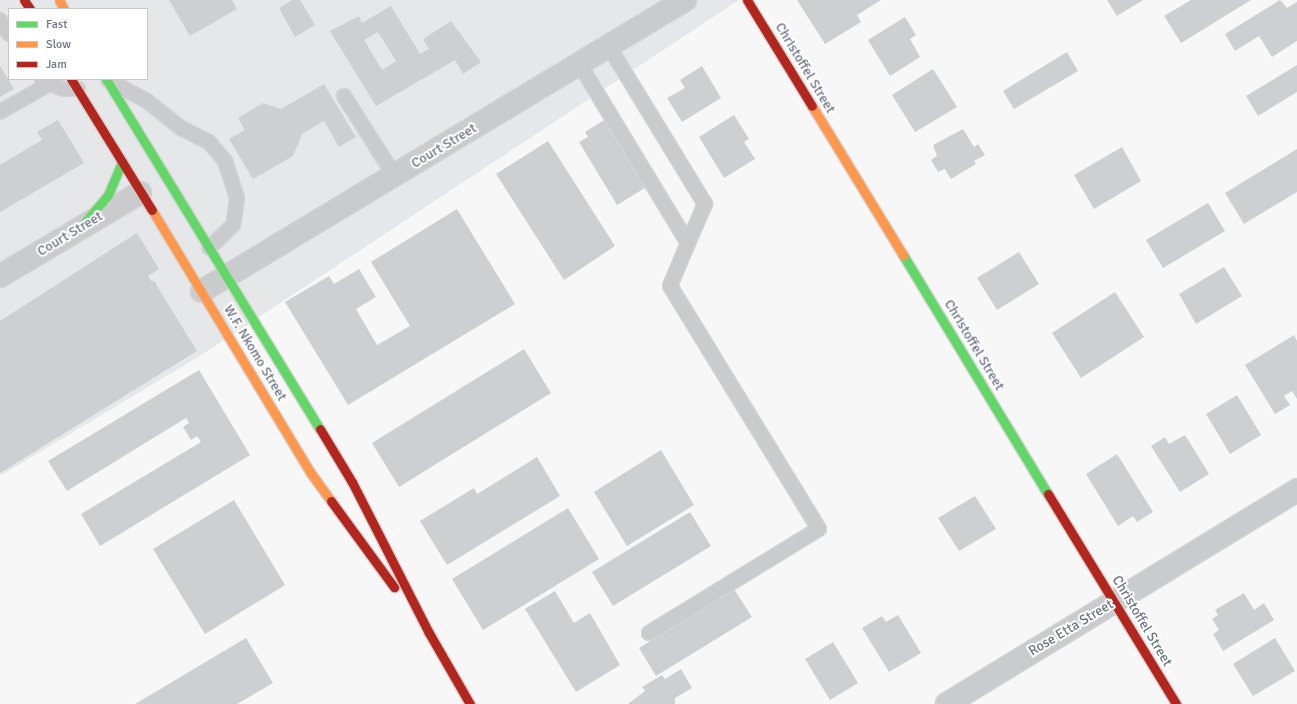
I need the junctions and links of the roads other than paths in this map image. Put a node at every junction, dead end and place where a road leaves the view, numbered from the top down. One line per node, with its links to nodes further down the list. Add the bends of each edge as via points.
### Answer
1 (685, 0): 5 (street, Court Street)
2 (747, 0): 23 (main road, Christoffel Street)
3 (0, 20): 4 (lane)
4 (8, 32)
5 (609, 47): 6 (street, Court Street); 17 (lane, via 705,204)
6 (580, 65): 14 (street, Court Street); 17 (lane)
7 (107, 80): 18 (main road, W.F. Nkomo Street)
8 (108, 80): 18 (lane, via 147,101 181,128 209,142 224,161 237,198 233,225)
9 (45, 82): 10 (lane); 12 (lane)
10 (74, 84): 13 (main road, W.F. Nkomo Street)
11 (344, 96): 14 (lane)
12 (0, 112)
13 (122, 162): 15 (main road, W.F. Nkomo Street); 16 (main road, via 108,195)
14 (394, 175): 20 (street, Court Street)
15 (140, 193): 16 (street, Court Street); 21 (main road, W.F. Nkomo Street)
16 (80, 228): 19 (street, Court Street)
17 (688, 243): 25 (lane, via 670,286 819,529)
18 (209, 248): 20 (main road, W.F. Nkomo Street)
19 (0, 276)
20 (226, 277): 21 (street, Court Street); 24 (main road, W.F. Nkomo Street, via 352,482)
21 (202, 291): 24 (main road, W.F. Nkomo Street, via 310,472)
22 (1297, 490): 23 (street, Rose Etta Street)
23 (1114, 602): 27 (street, Rose Etta Street); 28 (main road, Christoffel Street)
24 (429, 633): 26 (main road, W.F. Nkomo Street)
25 (649, 633)
26 (470, 704)
27 (947, 704)
28 (1176, 704)

